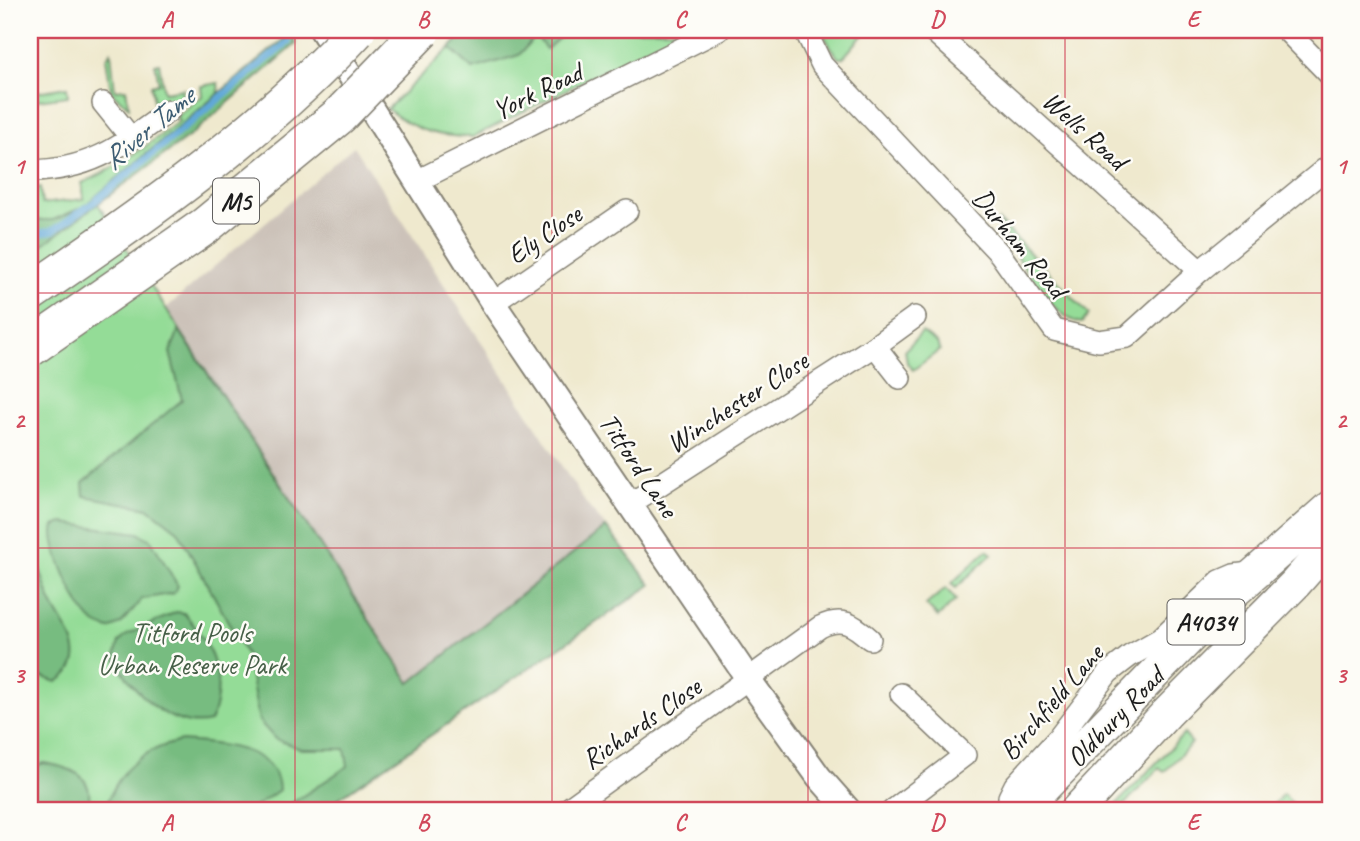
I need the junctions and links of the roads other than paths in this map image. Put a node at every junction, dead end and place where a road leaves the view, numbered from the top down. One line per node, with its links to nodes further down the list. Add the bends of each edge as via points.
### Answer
1 (322, 30): 14 (street, Titford Lane)
2 (357, 30): 17 (highway, M5, bridge, via 323,67 172,196)
3 (422, 30): 21 (highway, M5, bridge, via 339,116 205,226)
4 (719, 30): 14 (street, York Road)
5 (805, 30): 16 (street, Durham Road, via 822,65 1000,254 1054,330 1099,341 1127,337)
6 (932, 30): 16 (street, Wells Road)
7 (1286, 30): 8 (street)
8 (1330, 75)
9 (103, 103): 11 (street)
10 (169, 111): 11 (street)
11 (132, 139): 13 (street, via 84,165)
12 (1330, 165): 16 (street, Durham Road)
13 (30, 172)
14 (417, 181): 18 (street, Titford Lane)
15 (627, 211): 18 (street, Ely Close)
16 (1200, 271)
17 (30, 293)
18 (493, 303): 23 (street, Titford Lane)
19 (915, 317): 20 (street, Winchester Close)
20 (875, 346): 22 (street); 23 (street, Winchester Close)
21 (30, 348)
22 (900, 378)
23 (629, 504): 28 (street, Titford Lane)
24 (1330, 507): 26 (main road, Oldbury Road / A4034)
25 (1330, 544): 37 (main road, Oldbury Road / A4034)
26 (1254, 572): 35 (street, Birchfield Lane, via 1220,581 1160,639 1108,673 1015,785); 36 (main road, Oldbury Road / A4034)
27 (870, 639): 28 (street, Richards Close, via 854,625 832,621)
28 (750, 680): 30 (street, Titford Lane); 31 (street, Richards Close)
29 (901, 694): 34 (street, via 965,755)
30 (820, 777): 32 (street, Titford Lane); 33 (street, Titford Lane)
31 (565, 811)
32 (835, 811)
33 (849, 811)
34 (892, 811)
35 (1009, 811)
36 (1021, 811)
37 (1076, 811)

